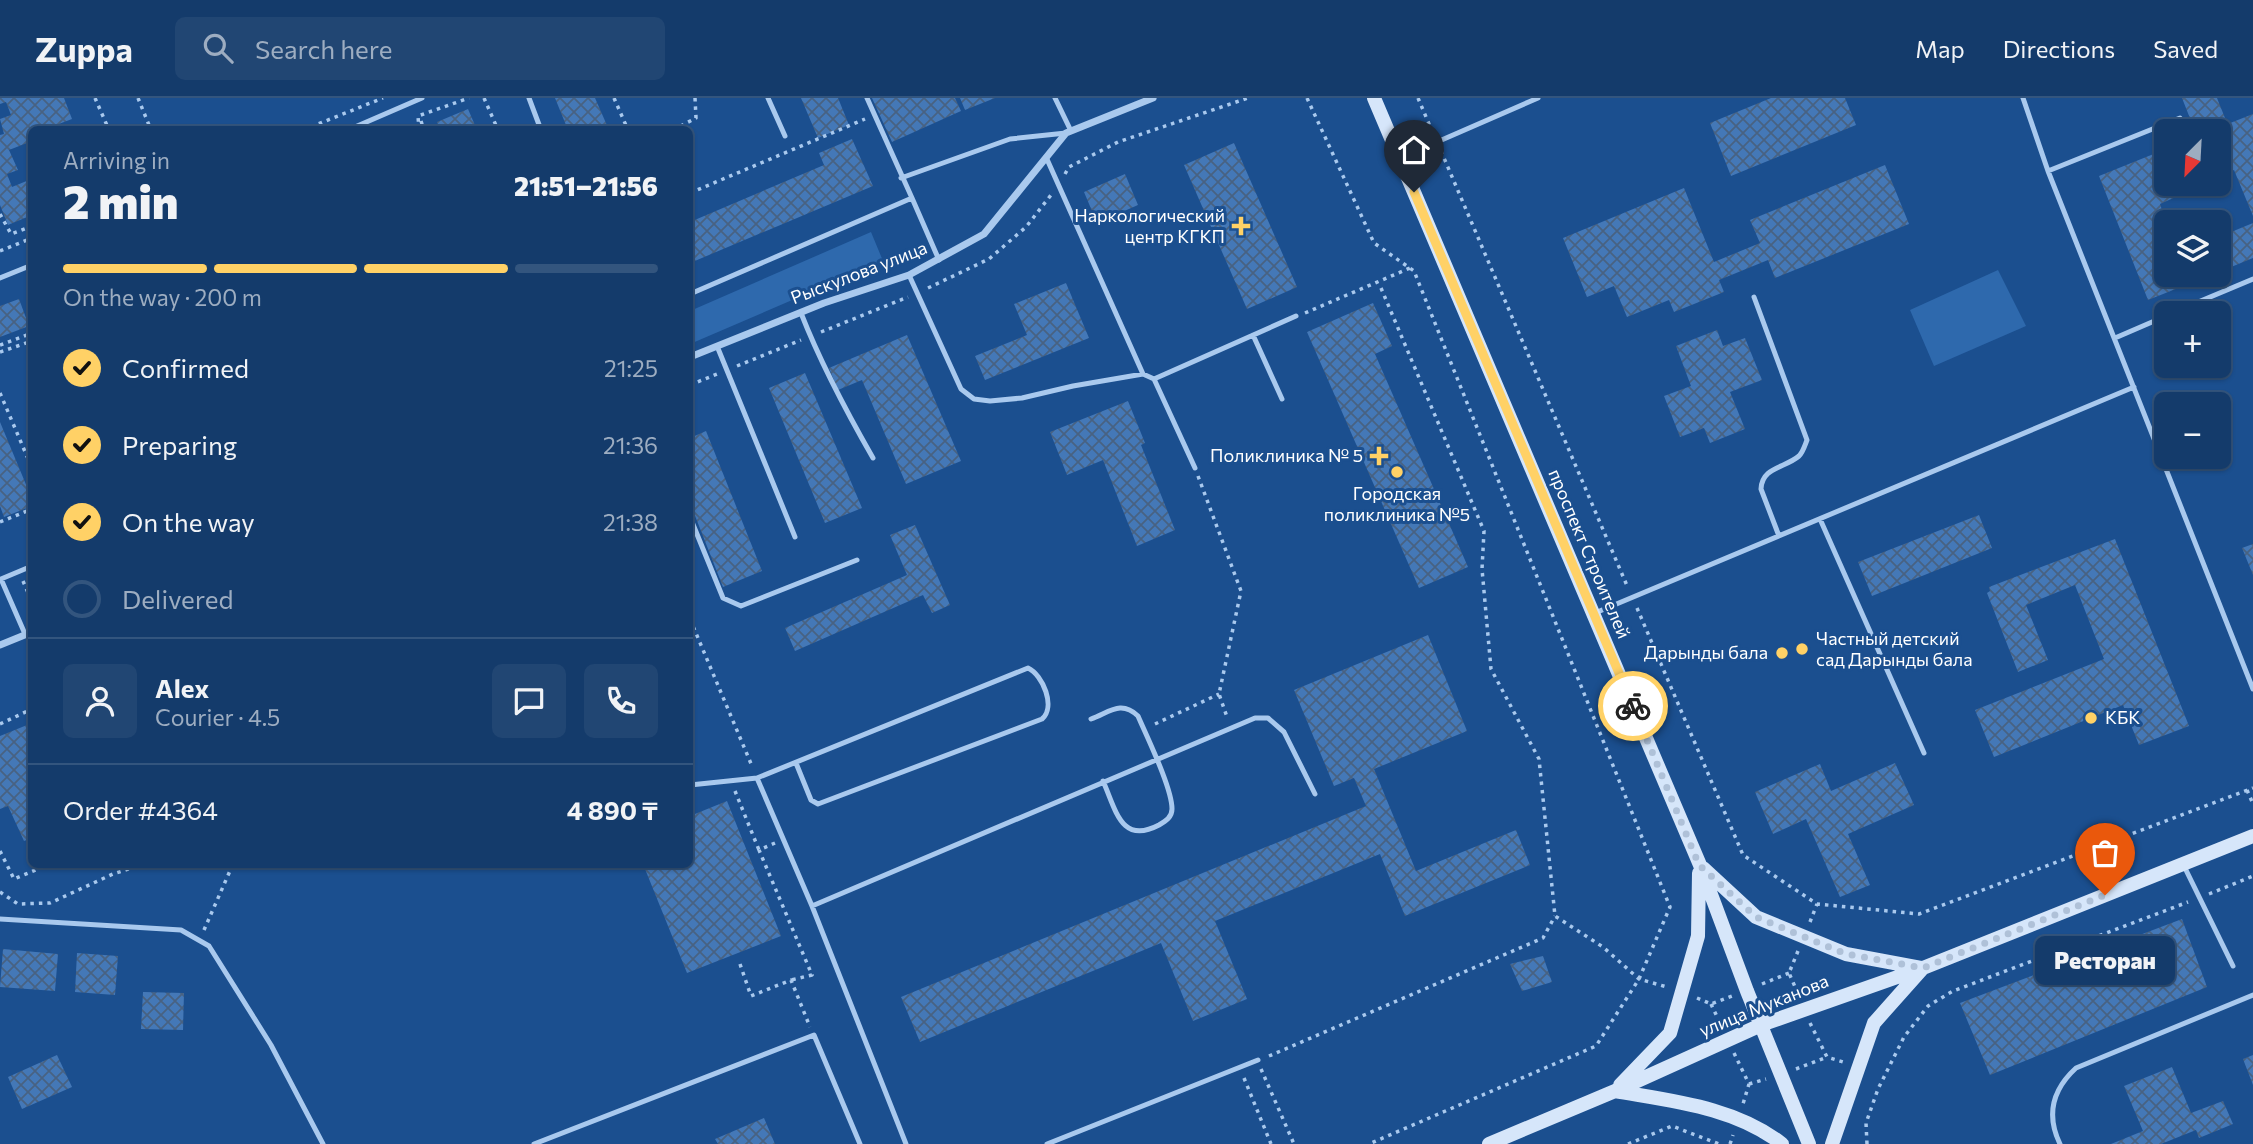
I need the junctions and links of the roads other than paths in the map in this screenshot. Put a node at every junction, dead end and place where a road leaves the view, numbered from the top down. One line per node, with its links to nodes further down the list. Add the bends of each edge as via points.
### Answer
1 (422, 98): 13 (lane)
2 (529, 98): 14 (lane)
3 (768, 98): 16 (lane)
4 (867, 98): 20 (lane)
5 (1055, 98): 15 (lane)
6 (1129, 98): 11 (lane)
7 (1153, 98): 11 (street)
8 (1374, 98): 18 (main road, проспект Строителей)
9 (1538, 98): 18 (lane, via 1437,142)
10 (2023, 98): 19 (lane)
11 (1133, 107): 15 (street)
12 (2180, 118): 19 (lane)
13 (357, 126)
14 (540, 126)
15 (1069, 132): 17 (street, Рыскулова улица); 20 (lane, via 1010,139)
16 (785, 136)
17 (1046, 158): 22 (street, Рыскулова улица, via 984,234); 37 (lane)
18 (1404, 167): 50 (main road, проспект Строителей)
19 (2048, 171): 34 (lane)
20 (901, 178): 21 (lane)
21 (912, 198): 22 (lane); 27 (lane)
22 (939, 260): 24 (street, Рыскулова улица)
23 (28, 267): 25 (lane)
24 (909, 275): 30 (street, Рыскулова улица); 37 (lane, via 961,388 974,399 1022,398)
25 (0, 278)
26 (2253, 279): 29 (lane)
27 (693, 293)
28 (1754, 297): 45 (lane, via 1807,440 1799,455 1764,475 1761,482)
29 (2201, 301)
30 (802, 313): 35 (street, Рыскулова улица); 41 (lane, via 838,397)
31 (1296, 316): 33 (lane)
32 (2154, 321): 34 (lane)
33 (1253, 335): 38 (lane); 40 (lane)
34 (2115, 338): 39 (lane)
35 (716, 346): 36 (street, Рыскулова улица); 46 (lane)
36 (693, 356)
37 (1143, 374): 38 (lane)
38 (1154, 379): 42 (lane)
39 (2134, 387): 43 (lane); 53 (lane)
40 (1282, 398)
41 (873, 458)
42 (1195, 468)
43 (1820, 519): 45 (lane); 55 (lane)
44 (693, 524): 47 (lane, via 723,598 741,606)
45 (1779, 536): 50 (lane)
46 (795, 537)
47 (857, 560)
48 (28, 568): 49 (lane)
49 (0, 578): 51 (lane)
50 (1594, 614): 64 (main road, проспект Строителей)
51 (28, 633): 52 (street)
52 (0, 645)
53 (2253, 688)
54 (1091, 719): 56 (lane, via 1129,708 1138,716)
55 (1924, 753)
56 (1156, 758): 59 (lane); 59 (lane, via 1172,807 1166,821 1147,831 1128,829 1120,820); 61 (lane, via 1255,718 1268,718 1284,732)
57 (796, 763): 57 (lane, via 1028,668 1040,678 1049,707 1042,719 818,804 811,800); 58 (lane)
58 (757, 778): 60 (lane); 65 (lane)
59 (1103, 781): 65 (lane)
60 (693, 785)
61 (1315, 794)
62 (2253, 836): 63 (main road, улица Муканова)
63 (2182, 863): 67 (lane); 68 (main road, улица Муканова)
64 (1699, 865): 68 (main road, via 1756,917 1846,954); 70 (main road, проспект Строителей); 72 (main road, via 1698,936 1670,1033)
65 (813, 906): 76 (lane)
66 (0, 919): 73 (lane, via 181,930 209,946 271,1045)
67 (2233, 966)
68 (1923, 968): 70 (main road, улица Муканова); 81 (main road, via 1874,1023)
69 (2253, 995): 82 (lane, via 2076,1068 2056,1093 2052,1127)
70 (1761, 1025): 72 (main road, улица Муканова); 80 (main road, проспект Строителей)
71 (1258, 1060): 77 (lane)
72 (1615, 1091): 78 (main road, улица Муканова); 79 (main road, via 1706,1107)
73 (323, 1144)
74 (534, 1144): 75 (lane, via 814,1035)
75 (860, 1144)
76 (906, 1144)
77 (1047, 1144)
78 (1489, 1144)
79 (1782, 1144)
80 (1809, 1144)
81 (1832, 1144)
82 (2060, 1144)

